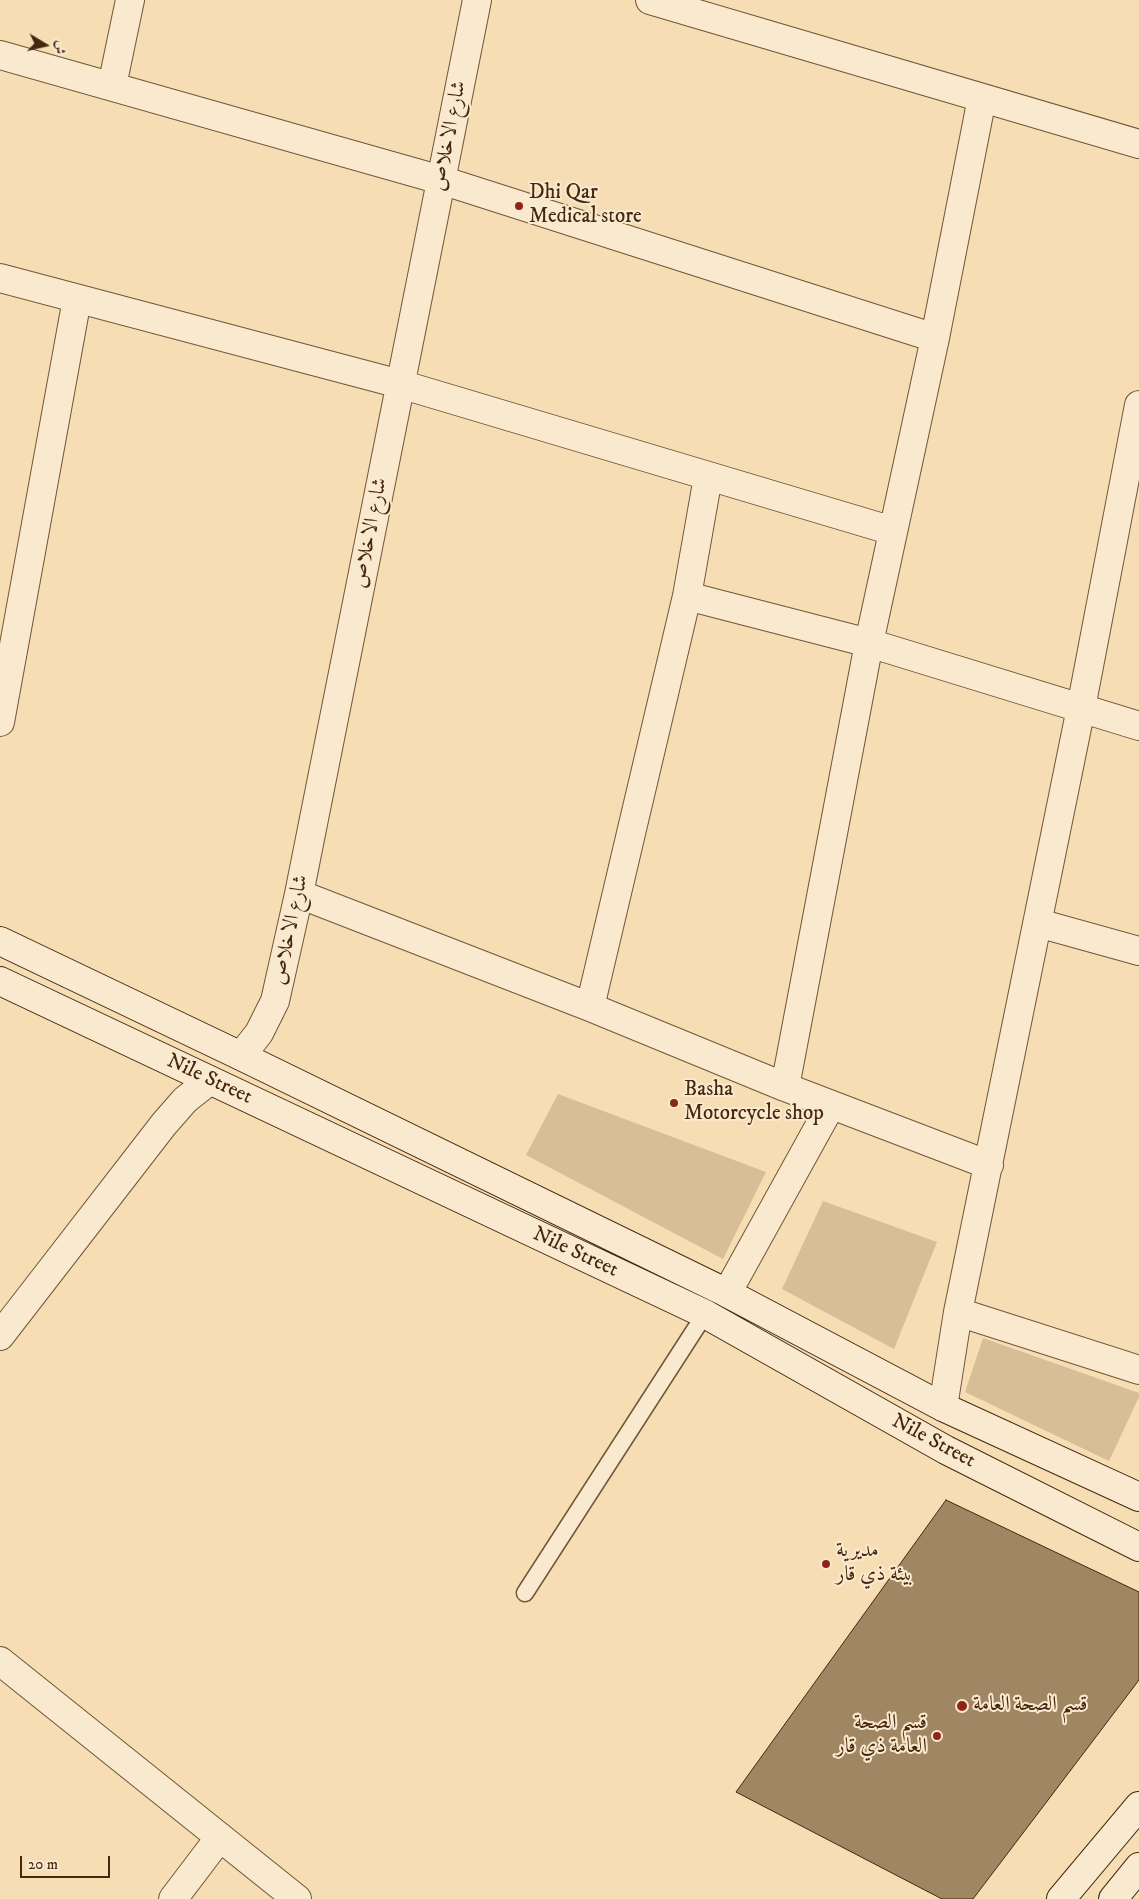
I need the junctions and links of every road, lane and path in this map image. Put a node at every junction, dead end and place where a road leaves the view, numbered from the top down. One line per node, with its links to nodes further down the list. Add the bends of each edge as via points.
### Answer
1 (130, 0): 5 (street)
2 (477, 0): 8 (street, شارع الاخلاص)
3 (650, 0): 6 (street)
4 (0, 55): 5 (street)
5 (112, 86): 8 (street)
6 (982, 98): 7 (street); 11 (street)
7 (1139, 144)
8 (441, 180): 11 (street); 12 (street, شارع الاخلاص)
9 (0, 278): 10 (street)
10 (77, 299): 12 (street); 20 (street)
11 (935, 338): 16 (street)
12 (400, 384): 15 (street); 22 (street, شارع الاخلاص)
13 (1139, 406): 14 (street)
14 (1136, 442): 19 (street)
15 (708, 477): 16 (street); 17 (street)
16 (893, 531): 18 (street)
17 (687, 596): 18 (street); 27 (street)
18 (869, 643): 19 (street); 30 (street)
19 (1082, 708): 21 (street); 23 (street)
20 (0, 722)
21 (1139, 726)
22 (299, 894): 27 (street); 28 (street, شارع الاخلاص, via 275,1002 259,1033)
23 (1038, 923): 25 (street); 32 (street)
24 (0, 941): 28 (street, Nile Street)
25 (1139, 951)
26 (0, 981): 29 (street, Nile Street)
27 (590, 1007): 30 (street)
28 (241, 1056): 33 (street, Nile Street)
29 (209, 1080): 35 (street, Nile Street); 36 (street, via 164,1124)
30 (784, 1087): 31 (street)
31 (832, 1105): 32 (street); 33 (street)
32 (989, 1165): 34 (street)
33 (726, 1294): 38 (street, Nile Street)
34 (958, 1312): 37 (street); 38 (street)
35 (705, 1314): 40 (street, Nile Street, via 946,1450); 41 (lane)
36 (0, 1336)
37 (1139, 1370)
38 (943, 1407): 39 (street, Nile Street)
39 (1139, 1496)
40 (1139, 1547)
41 (525, 1593)
42 (0, 1661): 44 (street)
43 (1139, 1806): 48 (street)
44 (220, 1837): 46 (street); 47 (street)
45 (1139, 1867): 49 (street)
46 (173, 1899)
47 (297, 1899)
48 (1061, 1899)
49 (1113, 1899)

